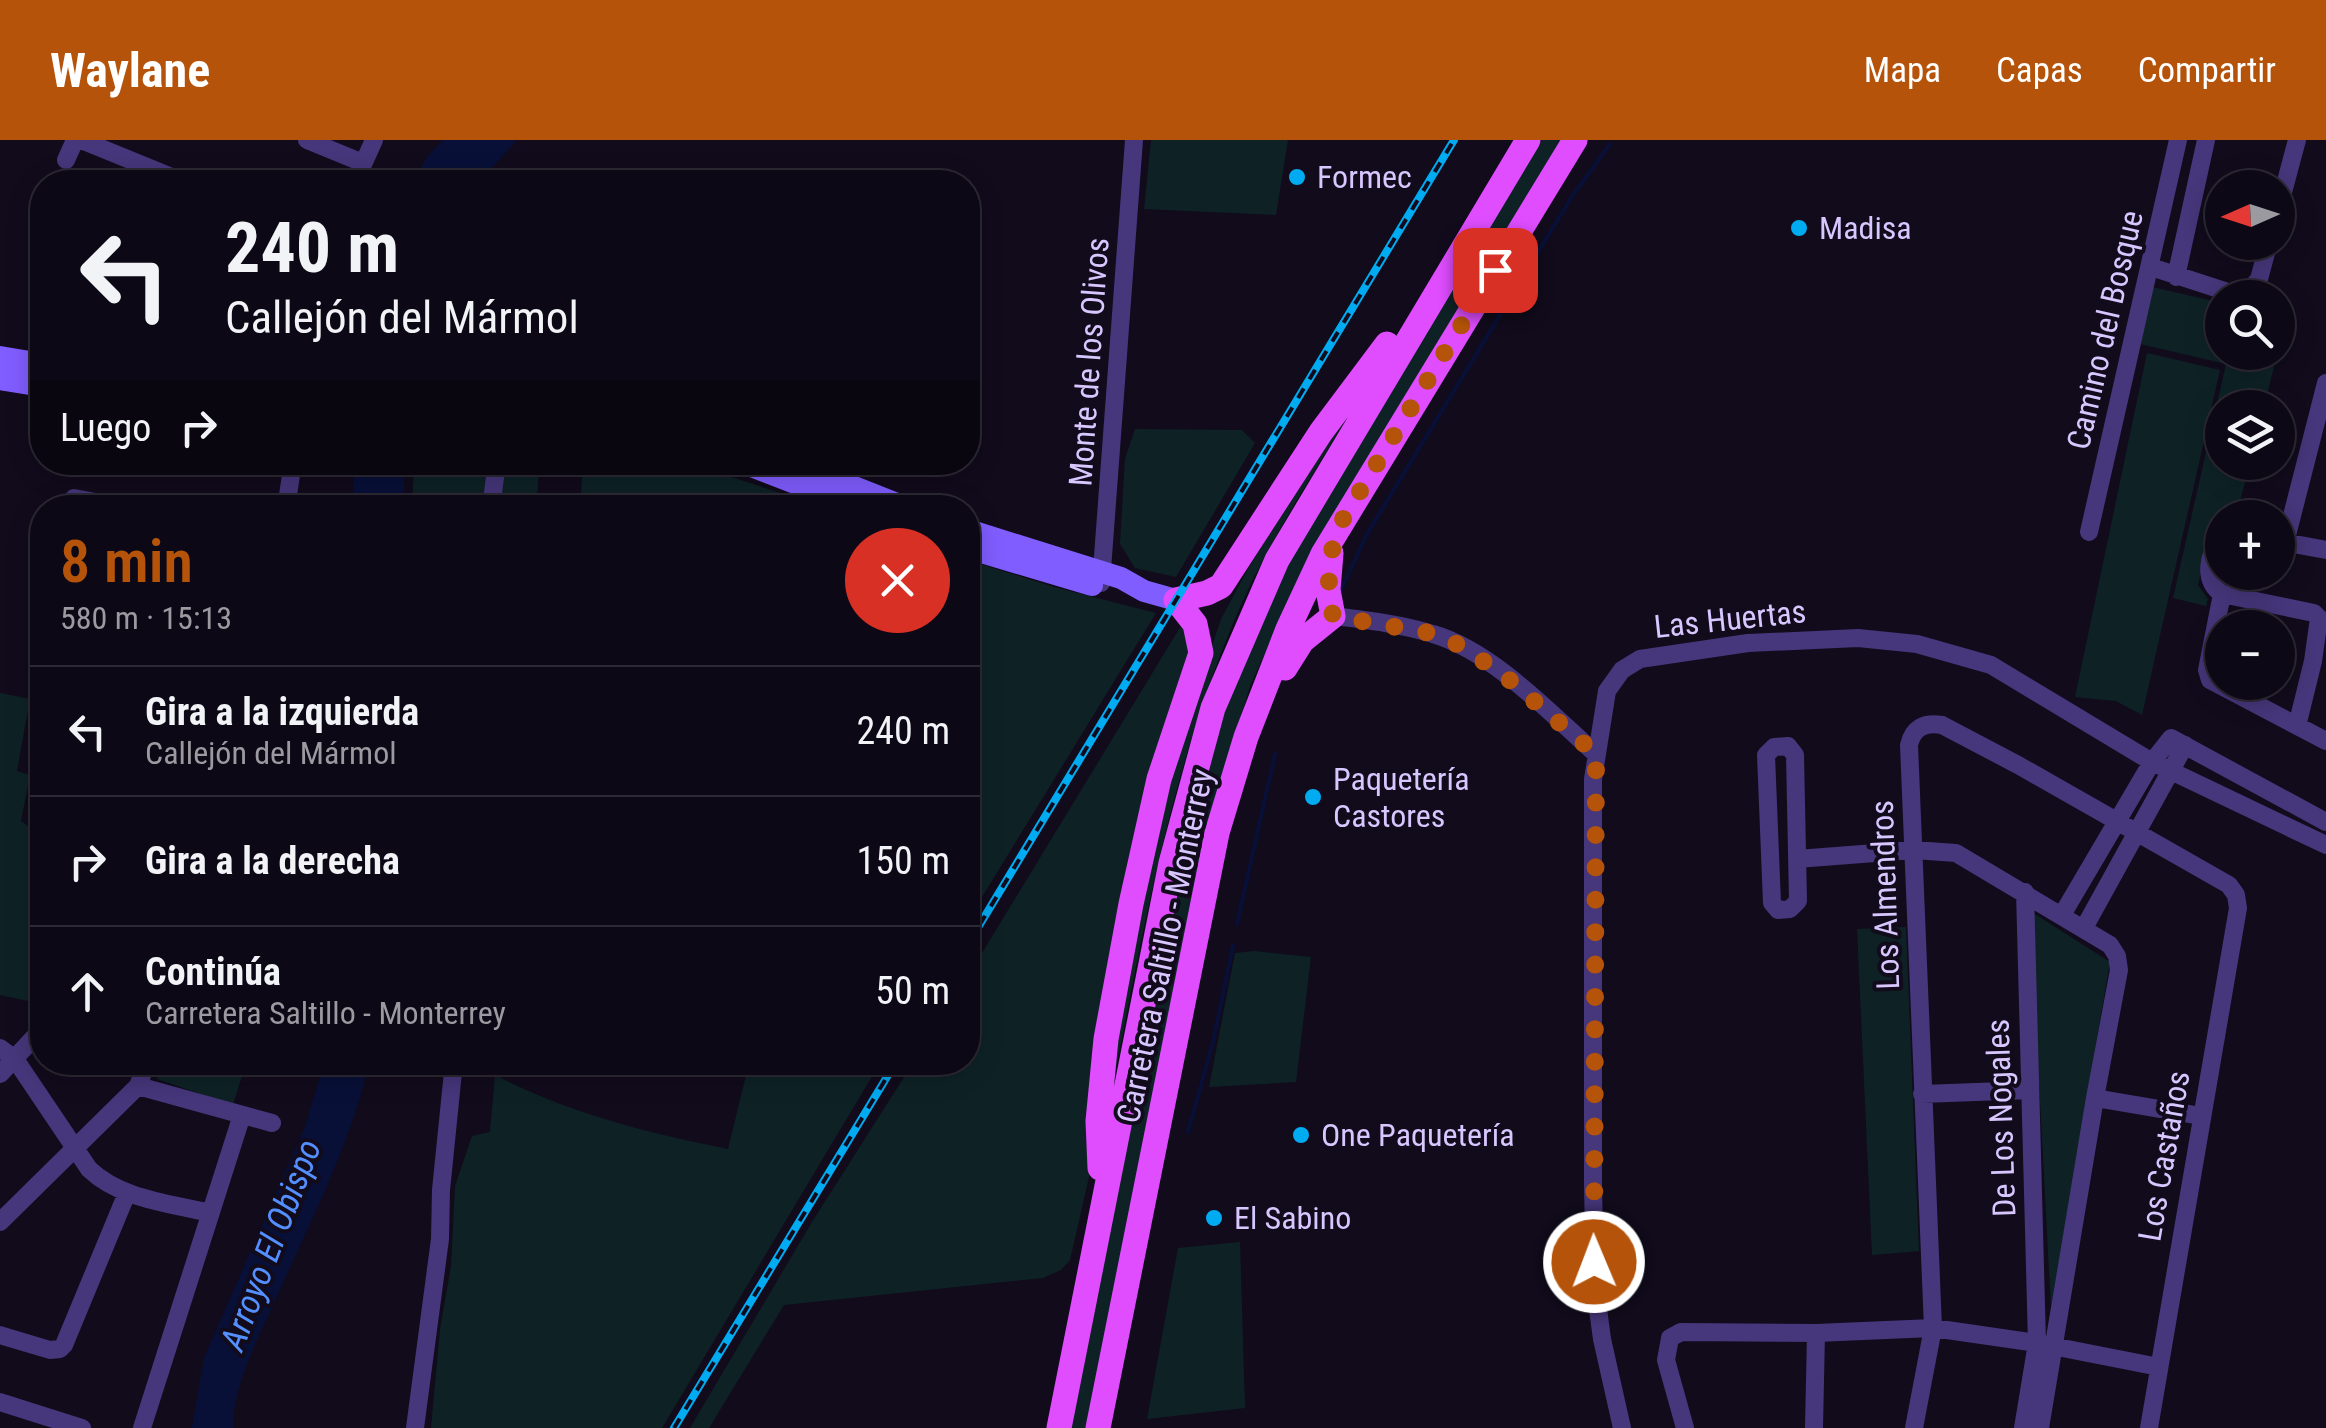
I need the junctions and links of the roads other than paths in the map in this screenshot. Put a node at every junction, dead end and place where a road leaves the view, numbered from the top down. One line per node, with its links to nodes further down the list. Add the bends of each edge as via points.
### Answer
1 (78, 140): 10 (street); 12 (street)
2 (307, 140): 11 (street)
3 (374, 140): 11 (street)
4 (1134, 140): 36 (street, Monte de los Olivos)
5 (1528, 140): 18 (main road, Carretera Saltillo - Monterrey)
6 (1575, 140): 30 (main road, Carretera Saltillo - Monterrey)
7 (2178, 140): 16 (street, Camino del Bosque)
8 (2206, 140): 17 (street, Camino del Bosque)
9 (2297, 140): 14 (street)
10 (66, 160)
11 (362, 163): 13 (street)
12 (154, 170)
13 (359, 170)
14 (2289, 170)
15 (2264, 260): 17 (street, via 2248,292)
16 (2151, 266): 17 (street); 31 (street, Camino del Bosque)
17 (2176, 277)
18 (1430, 302): 39 (main road, via 1404,323 1321,432 1221,586); 73 (main road, Carretera Saltillo - Monterrey, via 1277,560 1219,692 1171,862)
19 (0, 357): 20 (street)
20 (30, 362)
21 (0, 379): 23 (street)
22 (2326, 383): 29 (street)
23 (30, 384)
24 (791, 475): 26 (street)
25 (811, 475): 26 (street)
26 (823, 483): 27 (street); 28 (street)
27 (841, 495)
28 (863, 495)
29 (2294, 500)
30 (1340, 524): 40 (main road, via 1328,573); 43 (main road, Carretera Saltillo - Monterrey, via 1288,629)
31 (2089, 532)
32 (980, 534): 36 (street)
33 (2295, 544): 34 (street)
34 (2326, 550)
35 (980, 551): 36 (street)
36 (1102, 580): 39 (street, via 1121,578)
37 (2216, 590): 38 (street)
38 (2222, 594): 41 (street, via 2314,614 2320,623); 42 (street, via 2206,670 2210,680)
39 (1176, 600): 73 (main road, via 1195,624 1200,653 1159,778 1106,1039 1098,1121)
40 (1333, 616): 43 (main road, via 1295,652); 46 (street, via 1420,630 1463,647)
41 (2319, 662): 42 (street)
42 (2297, 726): 44 (street)
43 (1246, 737): 86 (main road, Carretera Saltillo - Monterrey, via 1213,852)
44 (2326, 741)
45 (2176, 742): 47 (street); 48 (street); 50 (street)
46 (1596, 754): 47 (street, Las Huertas, via 1607,691 1640,659 1748,643 1858,638 1918,644 1990,665); 87 (street, Las Huertas, via 1595,1287)
47 (2152, 762): 48 (street, Las Huertas); 49 (street)
48 (2172, 772): 51 (street); 52 (street, Las Huertas)
49 (2116, 822): 51 (street, Los Almendros); 53 (street, Los Almendros, via 1931,723 1912,734 1908,745); 57 (street)
50 (2326, 822)
51 (2138, 834): 56 (street, Los Almendros); 58 (street)
52 (2326, 846)
53 (1914, 850): 54 (street); 55 (street, via 1956,853); 66 (street, Los Almendros)
54 (1797, 860): 54 (street, via 1796,755 1788,746 1774,746 1766,755 1768,842 1778,910 1798,901)
55 (2025, 892): 57 (street); 65 (street, De Los Nogales)
56 (2236, 895): 69 (street, Los Castaños)
57 (2062, 915): 58 (street)
58 (2084, 928): 67 (street, via 2110,944 2120,970)
59 (30, 1038): 60 (street)
60 (7, 1054): 61 (street); 71 (street)
61 (0, 1074)
62 (142, 1075): 64 (street)
63 (453, 1075): 84 (street)
64 (138, 1086): 68 (street); 71 (street)
65 (2030, 1090): 66 (street); 79 (street, De Los Nogales)
66 (1922, 1094): 76 (street, Los Almendros)
67 (2094, 1098): 69 (street); 79 (street)
68 (242, 1115): 70 (street); 74 (street)
69 (2201, 1116): 80 (street, Los Castaños)
70 (272, 1123)
71 (75, 1149): 72 (street, via 98,1177); 75 (street)
72 (128, 1193): 74 (street); 78 (street, via 60,1349)
73 (1104, 1196): 85 (main road, Carretera Saltillo - Monterrey)
74 (210, 1213): 83 (street)
75 (0, 1222)
76 (1933, 1328): 77 (street); 79 (street); 90 (street, Los Almendros)
77 (1816, 1333): 88 (street, via 1694,1331 1670,1338 1666,1360); 89 (street)
78 (0, 1334)
79 (2046, 1344): 80 (street); 91 (street); 92 (street)
80 (2159, 1367): 93 (street, Los Castaños)
81 (0, 1402): 82 (street)
82 (82, 1428)
83 (142, 1428)
84 (415, 1428)
85 (1059, 1428)
86 (1098, 1428)
87 (1622, 1428)
88 (1685, 1428)
89 (1814, 1428)
90 (1914, 1428)
91 (2023, 1428)
92 (2040, 1428)
93 (2149, 1428)

